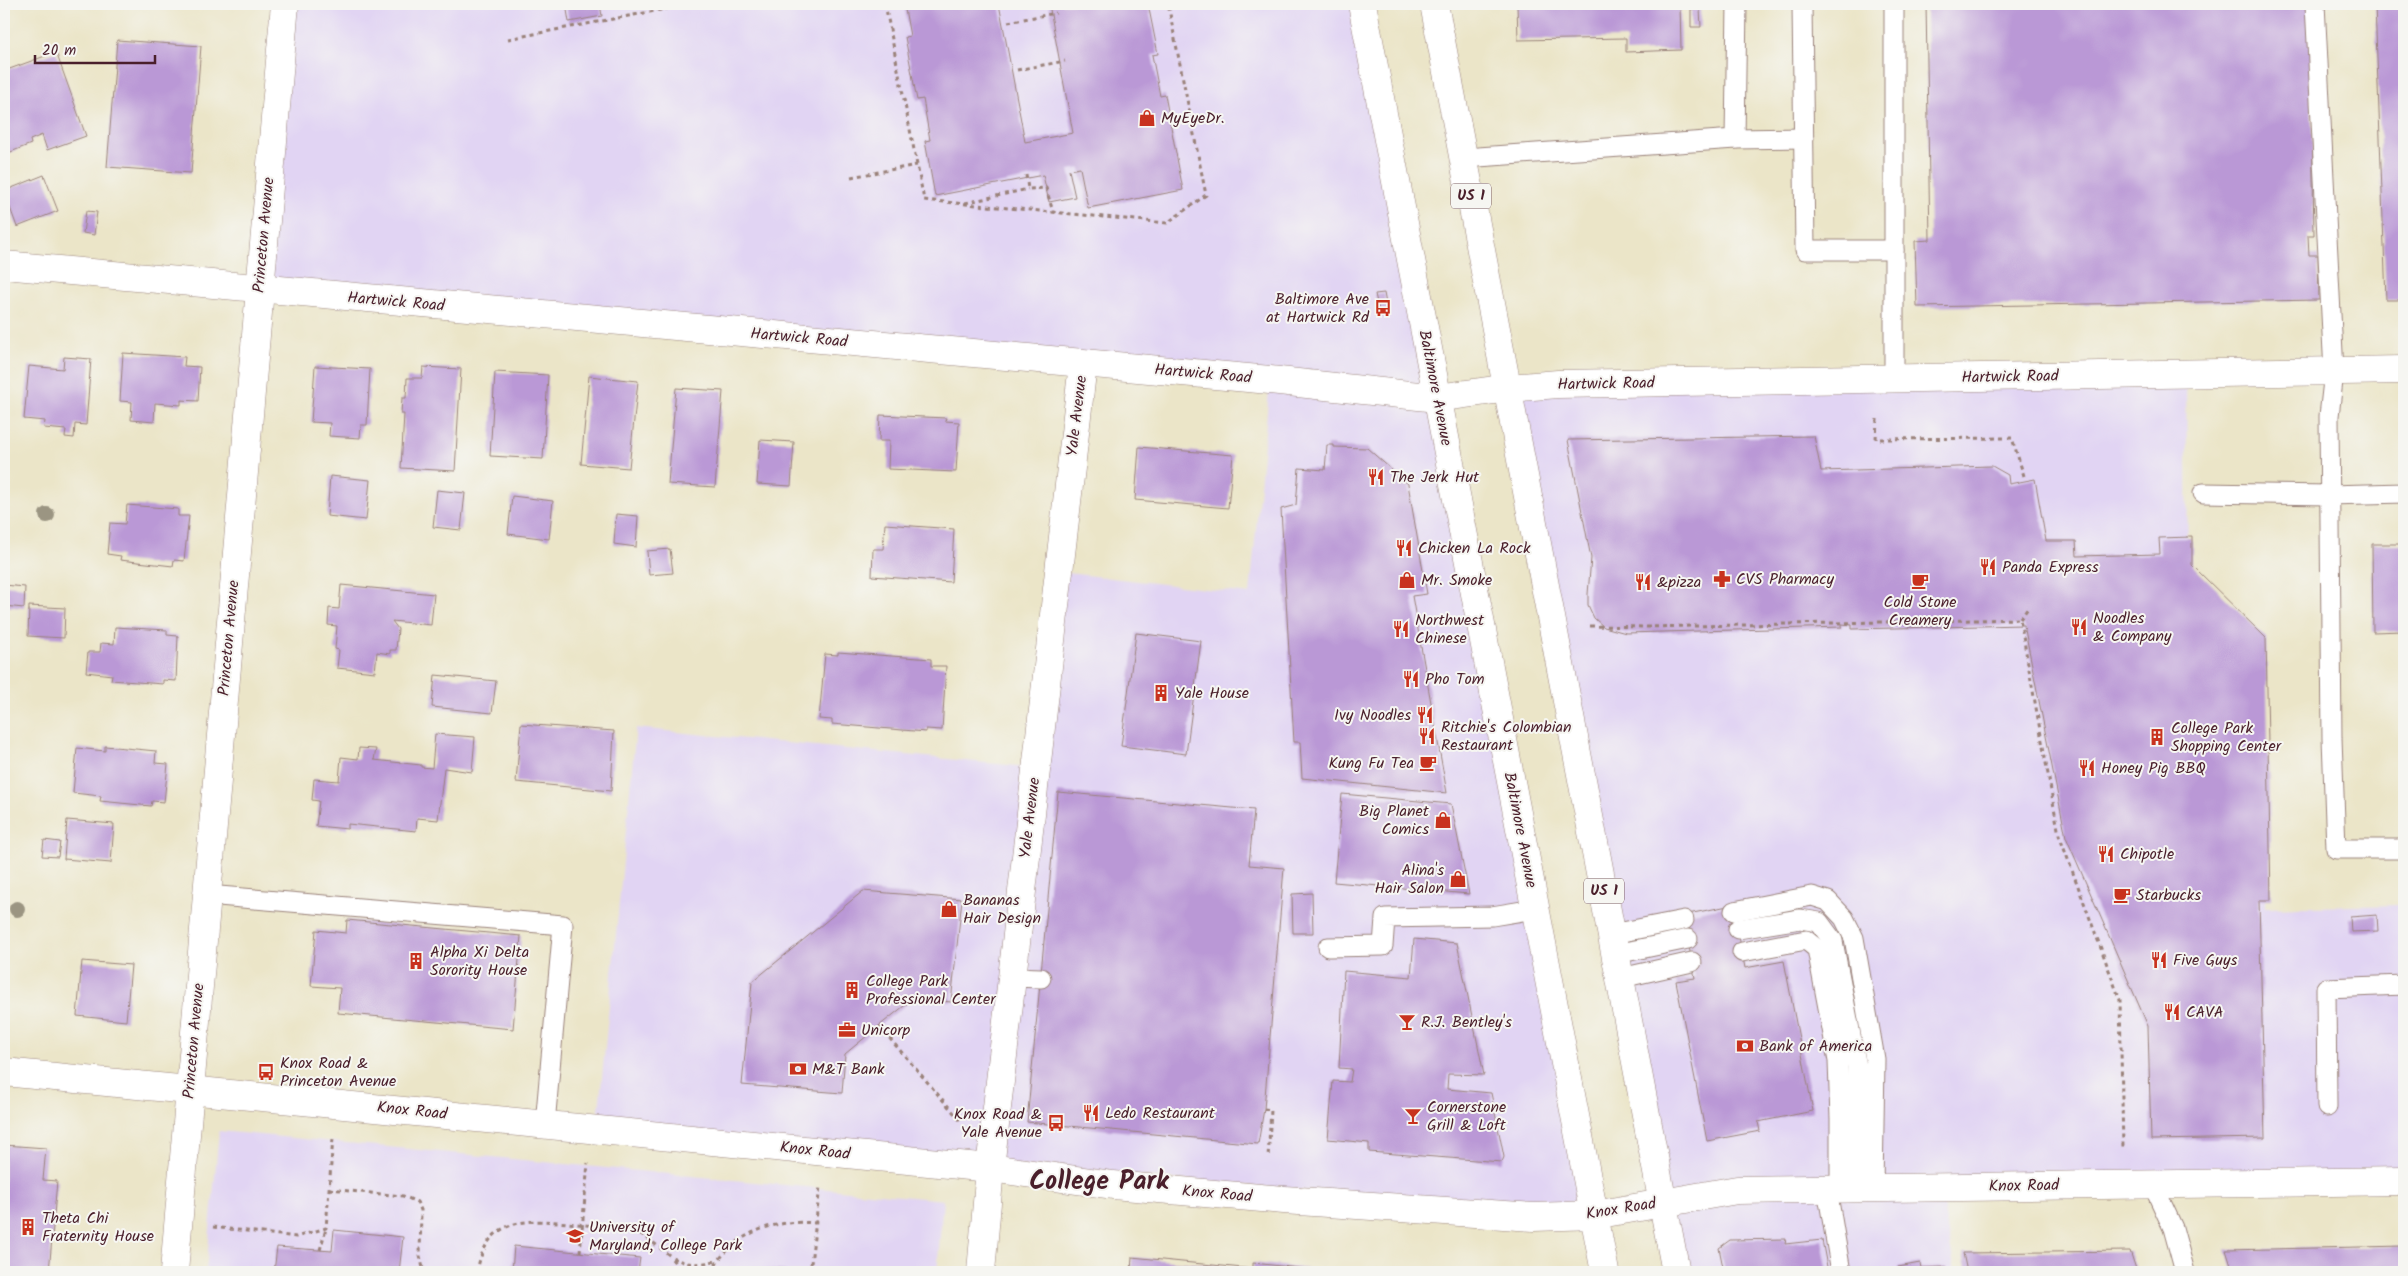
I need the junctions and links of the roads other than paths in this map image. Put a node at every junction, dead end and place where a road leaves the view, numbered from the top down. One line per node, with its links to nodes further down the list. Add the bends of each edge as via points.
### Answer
1 (285, 4): 13 (street, Princeton Avenue)
2 (1362, 4): 19 (street, Baltimore Avenue)
3 (1434, 4): 10 (street, US 1)
4 (1737, 4): 9 (lane)
5 (1802, 4): 8 (lane)
6 (1894, 4): 11 (lane)
7 (2315, 4): 16 (lane)
8 (1804, 138): 9 (lane); 11 (lane, via 1805,250)
9 (1735, 139): 10 (lane)
10 (1464, 158): 18 (street, US 1)
11 (1894, 250): 17 (lane)
12 (4, 265): 13 (street, Hartwick Road)
13 (259, 290): 14 (street, Hartwick Road); 24 (street, Princeton Avenue)
14 (1083, 364): 19 (street, Hartwick Road); 33 (street, Yale Avenue)
15 (2404, 370): 16 (street, Hartwick Road)
16 (2334, 372): 17 (street, Hartwick Road); 22 (lane, via 2329,416)
17 (1894, 379): 18 (street, Hartwick Road, via 1558,384)
18 (1508, 388): 19 (street, Hartwick Road); 31 (street, US 1)
19 (1437, 398): 25 (street, Baltimore Avenue)
20 (2203, 493): 22 (lane)
21 (2404, 493): 22 (lane)
22 (2329, 495): 23 (lane, via 2336,849)
23 (2404, 849)
24 (207, 896): 37 (street, Princeton Avenue); 39 (lane, via 563,926)
25 (1535, 909): 29 (lane, via 1492,916 1385,918 1383,946); 45 (street, Baltimore Avenue)
26 (1684, 920): 31 (lane)
27 (1736, 920): 43 (lane, via 1812,896 1828,901 1854,938 1875,1059)
28 (1688, 939): 31 (lane)
29 (1328, 947)
30 (1742, 952): 43 (lane, via 1806,940 1817,949 1838,1061 1840,1120)
31 (1616, 956): 32 (lane); 44 (street, US 1)
32 (1692, 962)
33 (1012, 977): 34 (lane); 40 (street, Yale Avenue)
34 (1041, 978)
35 (2404, 986): 38 (lane, via 2326,988)
36 (4, 1072): 37 (street, Knox Road)
37 (190, 1088): 39 (street, Knox Road); 46 (street, Princeton Avenue)
38 (2327, 1106)
39 (545, 1124): 40 (street, Knox Road)
40 (990, 1168): 45 (street, Knox Road, via 1113,1185 1284,1200 1534,1218); 47 (street, Yale Avenue)
41 (2404, 1181): 42 (street, Knox Road)
42 (2153, 1185): 43 (street, Knox Road); 51 (lane, via 2173,1228)
43 (1848, 1189): 44 (street, Knox Road, via 1737,1190); 50 (lane)
44 (1662, 1202): 45 (street, Knox Road); 49 (street, US 1)
45 (1594, 1215): 48 (street, Baltimore Avenue)
46 (174, 1272)
47 (981, 1272)
48 (1605, 1272)
49 (1676, 1272)
50 (1841, 1272)
51 (2185, 1272)

